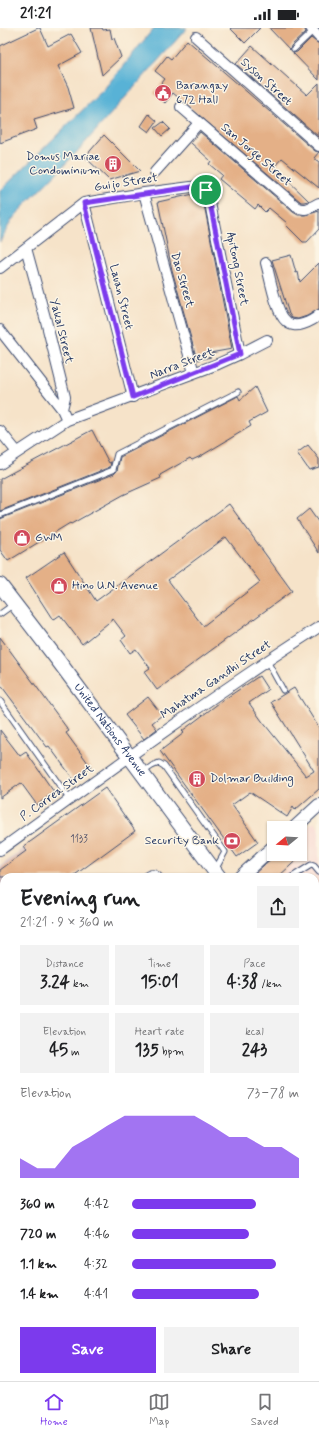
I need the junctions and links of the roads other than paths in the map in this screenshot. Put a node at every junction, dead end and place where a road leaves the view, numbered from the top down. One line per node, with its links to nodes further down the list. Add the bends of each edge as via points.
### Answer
1 (315, 31): 3 (lane)
2 (196, 37): 6 (street, Syson Street)
3 (294, 49)
4 (181, 107): 5 (street, San Jorge Street)
5 (199, 123): 7 (street); 11 (street, San Jorge Street, via 301,210)
6 (319, 146)
7 (155, 172)
8 (206, 190): 9 (street, Guijo Street, via 199,186); 18 (street, Apitong Street)
9 (144, 193): 10 (street, Guijo Street); 19 (street, Dao Street)
10 (84, 203): 12 (street, Guijo Street); 21 (street, Lauan Street)
11 (319, 203)
12 (26, 248): 14 (street, Guijo Street); 22 (street, Yakal Street, via 65,397)
13 (266, 263): 15 (street, via 280,315 286,322 292,326 299,325)
14 (0, 268)
15 (319, 316)
16 (0, 330): 22 (street)
17 (267, 340): 18 (street, Narra Street)
18 (240, 354): 19 (street, Narra Street)
19 (194, 373): 21 (street, Narra Street)
20 (238, 392): 27 (lane, via 117,454 113,470)
21 (133, 397): 23 (street, Narra Street)
22 (62, 409): 23 (street, Yakal Street)
23 (67, 420): 25 (street, Narra Street)
24 (0, 431): 25 (street)
25 (16, 452): 26 (street, Narra Street)
26 (0, 464)
27 (0, 515)
28 (7, 594): 29 (lane); 34 (main road, United Nations Avenue)
29 (0, 614)
30 (319, 627): 31 (street, Mahatma Gandhi Street)
31 (267, 661): 32 (lane); 34 (street, Mahatma Gandhi Street)
32 (282, 690)
33 (0, 701): 36 (lane)
34 (129, 756): 35 (main road, United Nations Avenue); 36 (street, P. Correa Street)
35 (142, 773): 42 (main road, United Nations Avenue); 43 (lane, via 159,763 164,766 225,852)
36 (70, 800): 39 (street, P. Correa Street)
37 (319, 805): 38 (street)
38 (302, 821)
39 (0, 850)
40 (267, 852): 44 (street)
41 (319, 872): 45 (lane, via 311,865)
42 (216, 873)
43 (217, 873)
44 (244, 873)
45 (298, 873)

